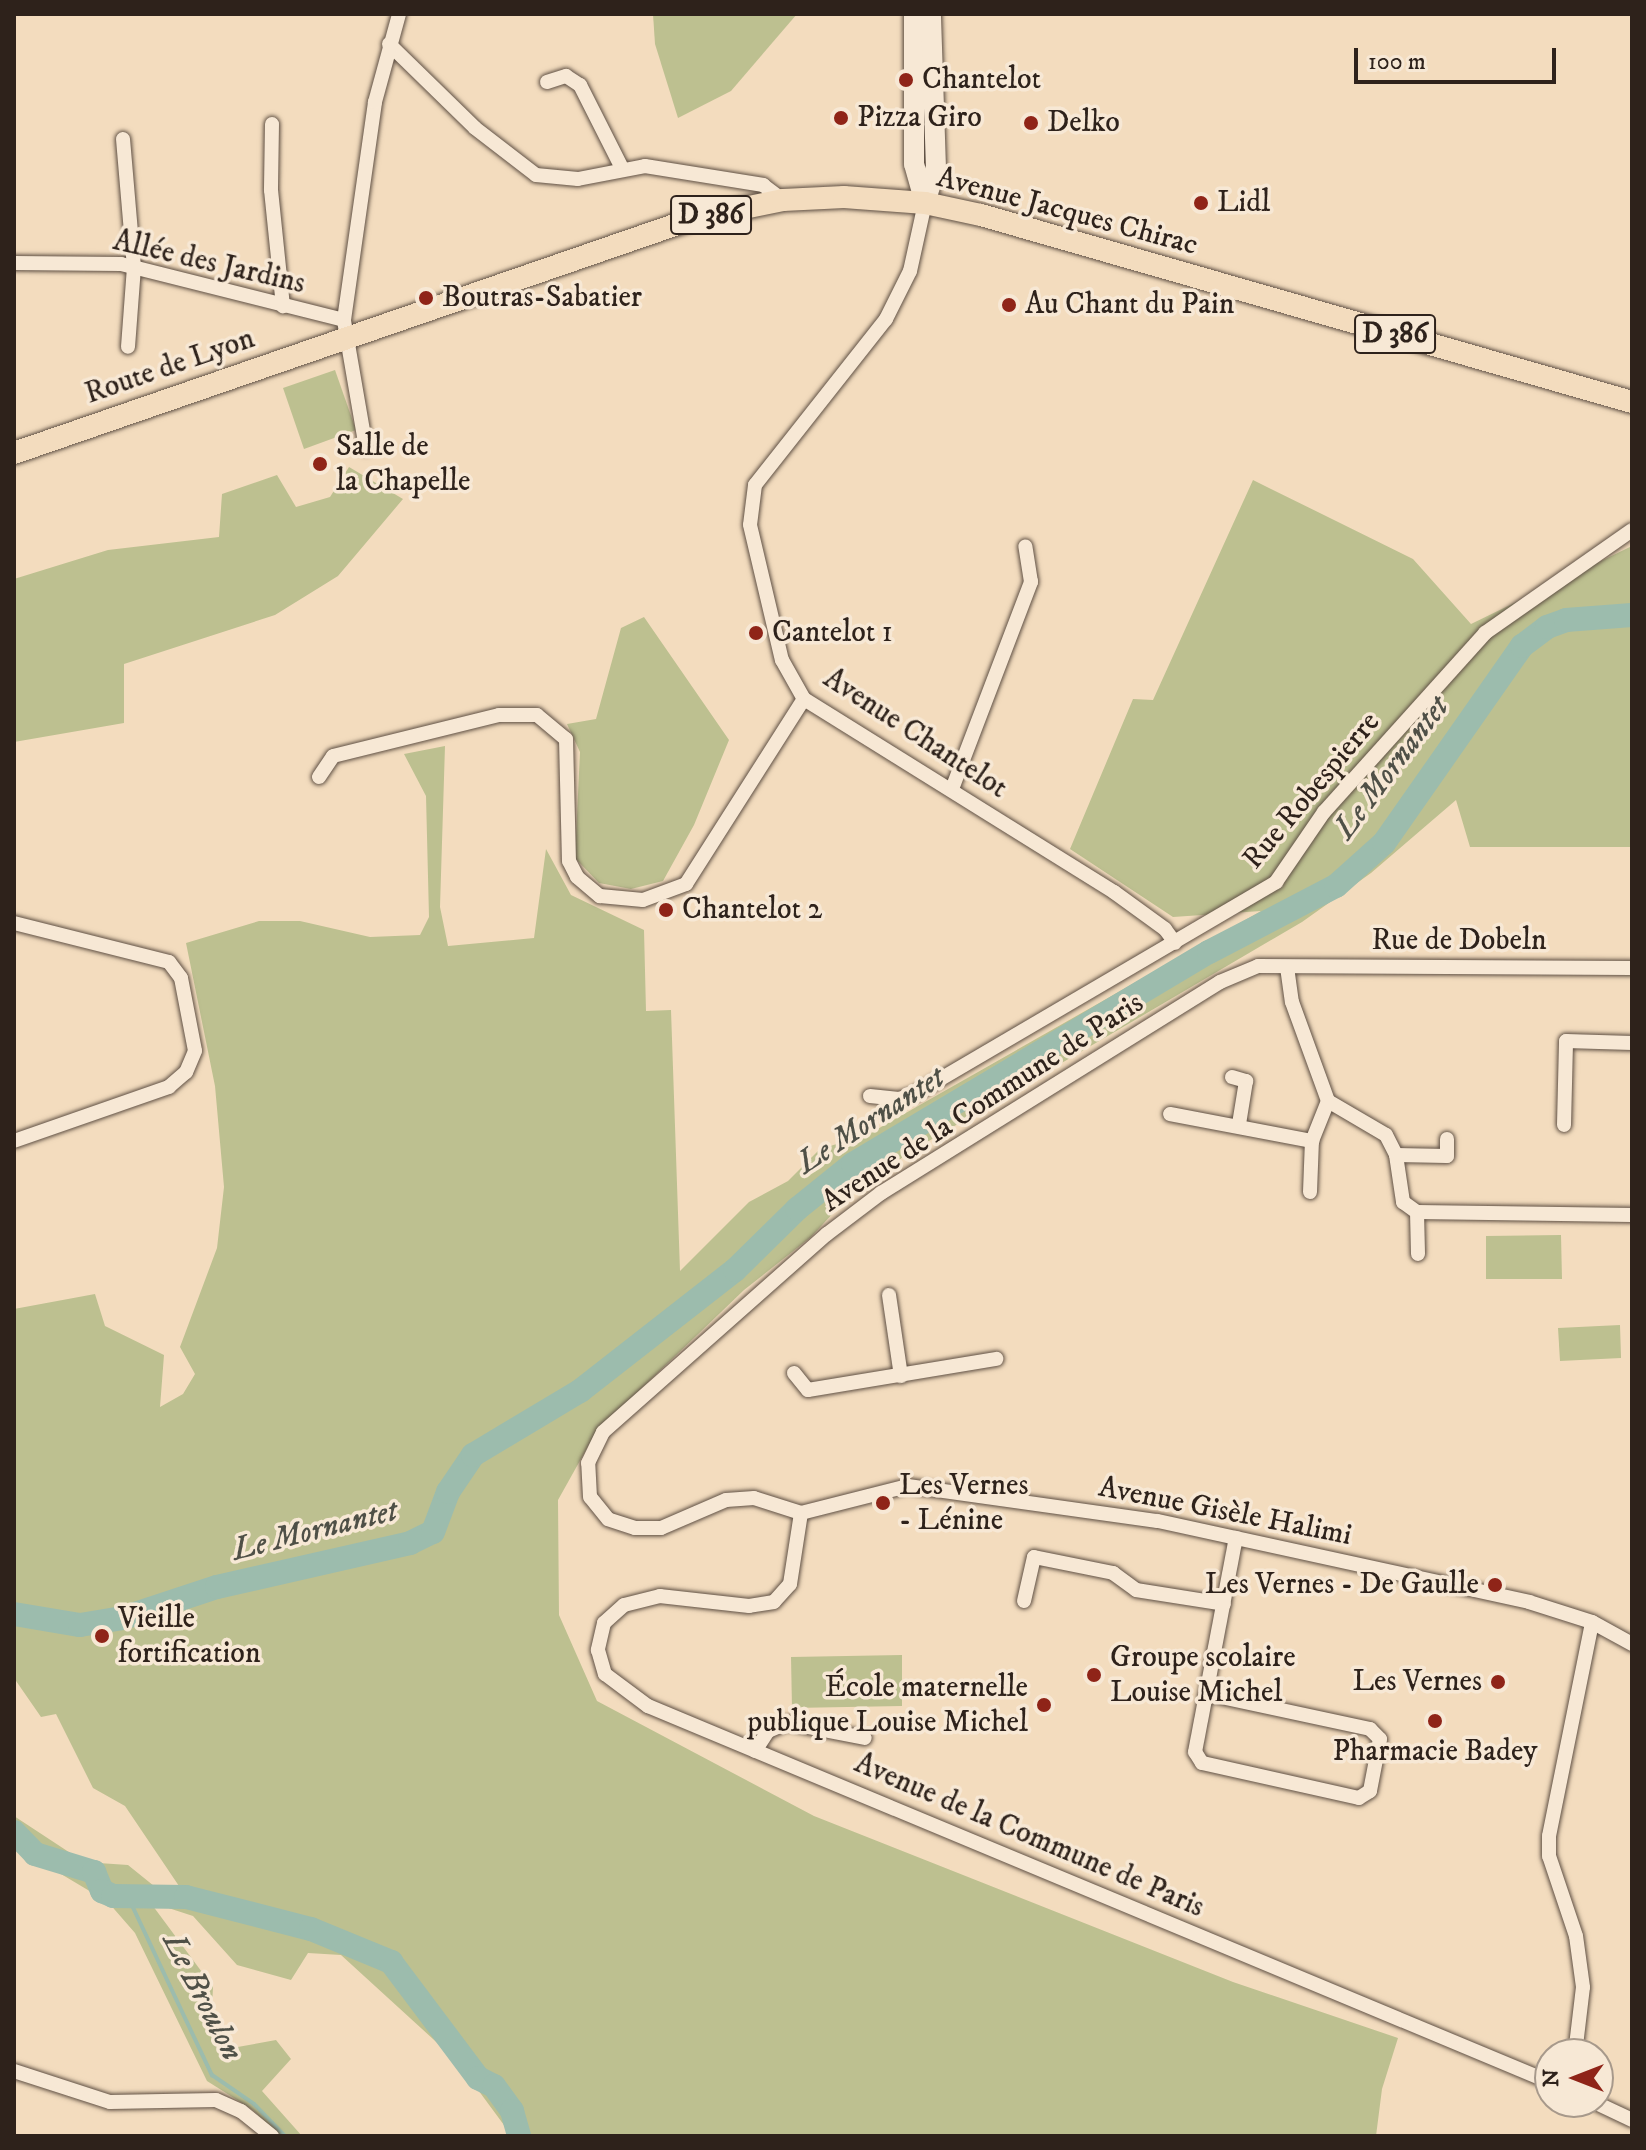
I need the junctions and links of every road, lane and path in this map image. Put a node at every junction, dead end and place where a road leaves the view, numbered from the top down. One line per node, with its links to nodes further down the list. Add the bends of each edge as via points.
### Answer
1 (399, 14): 4 (street)
2 (914, 14): 7 (main road)
3 (931, 14): 8 (main road)
4 (389, 44): 10 (street, via 475,128 536,175 578,179); 16 (street, via 375,102)
5 (547, 82): 10 (street, via 566,76 580,85)
6 (272, 124): 15 (street, via 271,190)
7 (913, 127): 8 (main road); 12 (main road, via 915,177)
8 (934, 127): 12 (main road, via 936,168)
9 (123, 139): 14 (street)
10 (621, 166): 11 (street, via 702,172 763,185)
11 (783, 200): 12 (main road, Avenue Jacques Chirac / D 386, via 849,197); 16 (main road, Avenue Jacques Chirac / D 386, via 695,218)
12 (925, 203): 18 (main road, Avenue Jacques Chirac / D 386); 23 (street, Avenue Chantelot, via 910,271 886,319 755,485 750,506 782,660)
13 (14, 263): 14 (street, Allée des Jardins)
14 (134, 267): 15 (street, Allée des Jardins); 17 (street)
15 (283, 306): 16 (street, Allée des Jardins)
16 (346, 329): 19 (street); 20 (main road, Route de Lyon / D 386)
17 (128, 347)
18 (1632, 402)
19 (366, 448)
20 (14, 453)
21 (1632, 530): 27 (street, Rue Robespierre, via 1485,633 1324,812 1276,882)
22 (1025, 546): 25 (street, via 1031,582)
23 (804, 699): 24 (street, via 686,884 643,900 600,896 577,877 569,861 566,739 537,715 499,715 333,756); 25 (street, Avenue Chantelot)
24 (319, 777)
25 (952, 789): 27 (street, Avenue Chantelot, via 1114,892 1165,929)
26 (14, 923): 38 (street, via 169,962 181,978 195,1051 186,1072 169,1087)
27 (1175, 943): 32 (street, Rue Robespierre, via 915,1094 899,1099)
28 (1287, 967): 29 (street, Rue de Dobeln); 33 (street, via 1292,1002); 49 (street, Avenue de la Commune de Paris, via 1258,966 1220,982 881,1193 827,1234 603,1432 588,1463 590,1497 608,1519 635,1528 661,1528 726,1500 754,1498)
29 (1632, 968)
30 (1632, 1043): 36 (street, via 1566,1041)
31 (1232, 1077): 35 (street, via 1246,1081)
32 (870, 1096)
33 (1328, 1101): 39 (street); 40 (street, via 1386,1135)
34 (1170, 1114): 35 (street)
35 (1239, 1124): 39 (street)
36 (1564, 1125)
37 (1447, 1139): 40 (street, via 1447,1156)
38 (14, 1141)
39 (1312, 1141): 41 (street)
40 (1396, 1155): 42 (street, via 1403,1202)
41 (1310, 1192)
42 (1417, 1212): 43 (street); 44 (street)
43 (1632, 1215)
44 (1418, 1254)
45 (889, 1295): 48 (street)
46 (996, 1359): 48 (street)
47 (794, 1373): 48 (street, via 808,1390)
48 (901, 1376)
49 (801, 1513): 50 (street, Avenue Gisèle Halimi, via 908,1486 1158,1521); 57 (street, Avenue de la Commune de Paris, via 790,1584 774,1602 749,1606 660,1596 624,1605 604,1623 598,1650 605,1674 620,1690)
50 (1236, 1538): 52 (street); 53 (street, Avenue Gisèle Halimi, via 1493,1593)
51 (1024, 1601): 52 (street, via 1034,1557 1113,1573 1136,1590)
52 (1224, 1604): 55 (street)
53 (1592, 1622): 54 (street, Avenue Gisèle Halimi); 58 (street, via 1549,1836 1549,1856 1576,1936 1583,1987)
54 (1632, 1644)
55 (1207, 1694): 55 (street, via 1195,1752 1202,1763 1359,1798 1370,1791 1380,1739 1370,1729)
56 (865, 1738): 57 (street, via 787,1723 768,1731)
57 (755, 1751): 60 (street, Avenue de la Commune de Paris)
58 (1577, 2038)
59 (14, 2071): 61 (street, via 110,2102 216,2100 241,2111)
60 (1534, 2075)
61 (272, 2136)

